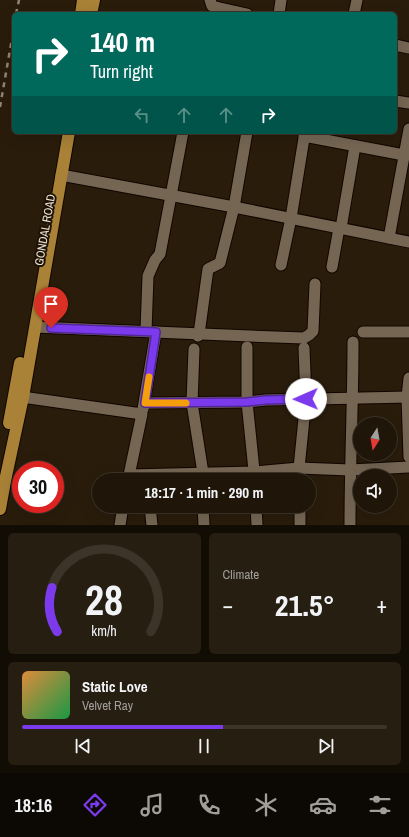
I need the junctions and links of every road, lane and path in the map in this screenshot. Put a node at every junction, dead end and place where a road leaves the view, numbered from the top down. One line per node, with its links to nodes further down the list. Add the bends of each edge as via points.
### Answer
1 (83, 0): 6 (main road)
2 (94, 0): 7 (main road)
3 (210, 0): 8 (street); 9 (street, via 212,6)
4 (281, 0): 10 (street)
5 (357, 0): 11 (street)
6 (81, 12)
7 (91, 12)
8 (207, 12)
9 (238, 12)
10 (279, 12)
11 (354, 12)
12 (397, 45): 13 (street)
13 (409, 48)
14 (397, 101): 15 (street)
15 (409, 103)
16 (409, 129): 23 (street)
17 (62, 134): 44 (main road, GONDAL ROAD, via 30,311)
18 (69, 134): 24 (main road)
19 (183, 134): 25 (street)
20 (247, 134): 26 (street)
21 (304, 134): 22 (street); 27 (street)
22 (355, 146): 23 (street); 28 (street)
23 (404, 155): 29 (street)
24 (61, 175): 25 (street); 34 (main road)
25 (172, 196): 26 (street); 35 (street, via 160,254 148,276)
26 (234, 207): 27 (street); 38 (street, via 220,263 208,269)
27 (291, 218): 28 (street); 31 (street)
28 (340, 228): 29 (street); 32 (street)
29 (389, 238): 30 (street)
30 (409, 242)
31 (281, 265)
32 (332, 267)
33 (315, 284): 38 (street, via 312,331 304,338)
34 (35, 327): 35 (street); 44 (main road)
35 (151, 332): 38 (street); 50 (street)
36 (363, 332): 37 (street)
37 (409, 332)
38 (199, 335)
39 (353, 342): 46 (street)
40 (247, 347): 49 (street)
41 (304, 348): 47 (street)
42 (194, 349): 48 (street)
43 (409, 378): 45 (street)
44 (18, 396): 50 (street); 54 (main road, GONDAL ROAD); 61 (main road)
45 (408, 397): 46 (street); 51 (street)
46 (353, 398): 47 (street); 55 (street)
47 (306, 399): 49 (street); 53 (street)
48 (192, 402): 49 (street); 50 (street); 57 (street)
49 (247, 402): 58 (street)
50 (144, 408): 56 (street)
51 (409, 457)
52 (409, 467): 55 (street)
53 (299, 468): 55 (street); 59 (street); 60 (street)
54 (0, 470)
55 (350, 470): 72 (street)
56 (130, 473)
57 (202, 473)
58 (254, 473)
59 (271, 473)
60 (299, 473)
61 (0, 508)
62 (122, 513): 67 (street)
63 (151, 513): 68 (street)
64 (203, 513): 69 (street)
65 (256, 513): 70 (street)
66 (300, 513): 71 (street)
67 (120, 525)
68 (152, 525)
69 (204, 525)
70 (257, 525)
71 (300, 525)
72 (350, 525)

